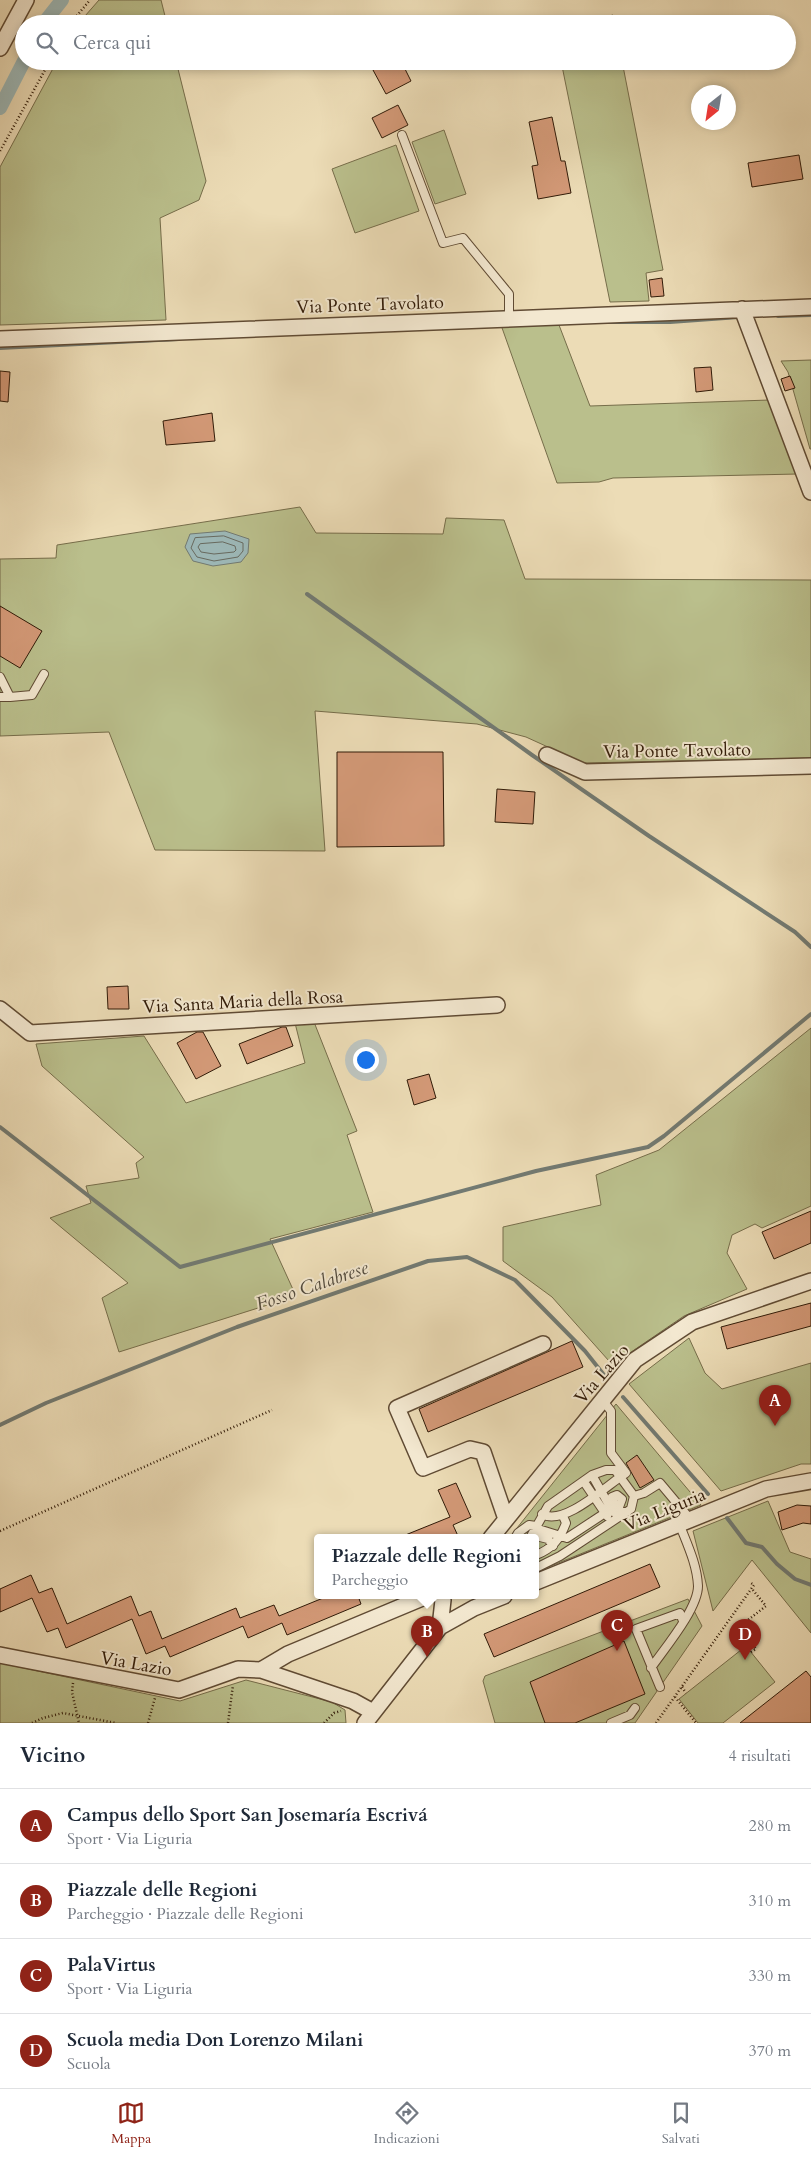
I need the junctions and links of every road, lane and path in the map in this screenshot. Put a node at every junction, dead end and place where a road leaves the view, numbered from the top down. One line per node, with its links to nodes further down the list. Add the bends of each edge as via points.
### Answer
1 (26, 0): 3 (street)
2 (90, 0): 4 (path)
3 (18, 15)
4 (78, 15)
5 (15, 20): 6 (street)
6 (0, 48)
7 (45, 70): 9 (path)
8 (402, 135): 12 (lane, via 443,243 462,238 508,294)
9 (0, 151)
10 (811, 307): 11 (street, Via Ponte Tavolato)
11 (742, 310): 12 (street, Via Ponte Tavolato); 14 (street)
12 (509, 318): 13 (street, Via Ponte Tavolato)
13 (0, 339)
14 (811, 492)
15 (44, 674): 18 (lane, via 32,695)
16 (0, 677): 18 (lane)
17 (0, 697): 18 (lane)
18 (10, 697)
19 (547, 755): 20 (street, Via Ponte Tavolato, via 585,772)
20 (811, 766)
21 (497, 1005): 22 (street, Via Santa Maria della Rosa, via 30,1033)
22 (0, 1009)
23 (811, 1281): 25 (street, Via Lazio, via 692,1322 635,1360)
24 (543, 1344): 37 (street, via 397,1408 423,1468 470,1449 483,1452)
25 (602, 1401): 28 (lane, via 611,1411 611,1453 626,1473); 37 (street, Via Lazio)
26 (272, 1410): 40 (path)
27 (592, 1475): 28 (lane, via 615,1470); 30 (lane); 31 (lane)
28 (620, 1477): 31 (lane); 32 (lane)
29 (811, 1481): 39 (street, Via Liguria, via 766,1489)
30 (584, 1482): 31 (lane); 35 (lane, via 548,1506)
31 (597, 1494): 33 (lane); 36 (lane)
32 (634, 1496): 34 (lane); 39 (lane, via 660,1484)
33 (610, 1511): 34 (lane); 38 (lane); 45 (lane, via 567,1538)
34 (627, 1512): 38 (lane)
35 (542, 1514): 36 (lane); 41 (lane)
36 (563, 1516): 45 (lane, via 566,1523)
37 (506, 1519): 42 (street, Via Lazio)
38 (611, 1522): 48 (lane)
39 (685, 1522): 49 (street, Via Liguria); 55 (lane, via 698,1588)
40 (0, 1531)
41 (532, 1533): 43 (lane, via 529,1525); 45 (lane)
42 (494, 1534)
43 (517, 1534)
44 (539, 1536): 46 (lane, via 548,1539)
45 (561, 1536): 46 (lane)
46 (553, 1546): 47 (lane)
47 (539, 1553)
48 (539, 1566)
49 (539, 1581)
50 (751, 1583): 51 (path, via 754,1585)
51 (752, 1589): 57 (path, via 766,1606 739,1627 756,1648); 65 (path)
52 (420, 1599): 60 (street, via 288,1654)
53 (442, 1599): 56 (street)
54 (496, 1599): 56 (street)
55 (683, 1621): 59 (lane); 59 (lane, via 680,1613 636,1630)
56 (445, 1625): 71 (street)
57 (751, 1652)
58 (0, 1655): 61 (street, Via Lazio)
59 (651, 1668): 64 (lane)
60 (262, 1670): 62 (street, Via Lazio); 68 (street, Via Lazio)
61 (74, 1671): 63 (street, Via Lazio); 70 (path, via 72,1692)
62 (232, 1671): 63 (street, Via Lazio, via 178,1690); 76 (path, via 234,1683)
63 (158, 1687): 75 (path)
64 (660, 1687)
65 (682, 1687): 66 (path); 67 (path)
66 (686, 1693)
67 (675, 1697): 79 (path); 80 (path)
68 (349, 1706): 71 (street, Via Lazio); 77 (path, via 334,1713)
69 (635, 1708): 78 (lane, via 630,1715)
70 (78, 1716): 72 (path, via 63,1713); 73 (path); 74 (path)
71 (369, 1718)
72 (32, 1723)
73 (79, 1723)
74 (116, 1723)
75 (148, 1723)
76 (228, 1723)
77 (324, 1723)
78 (611, 1723)
79 (656, 1723)
80 (696, 1723)

